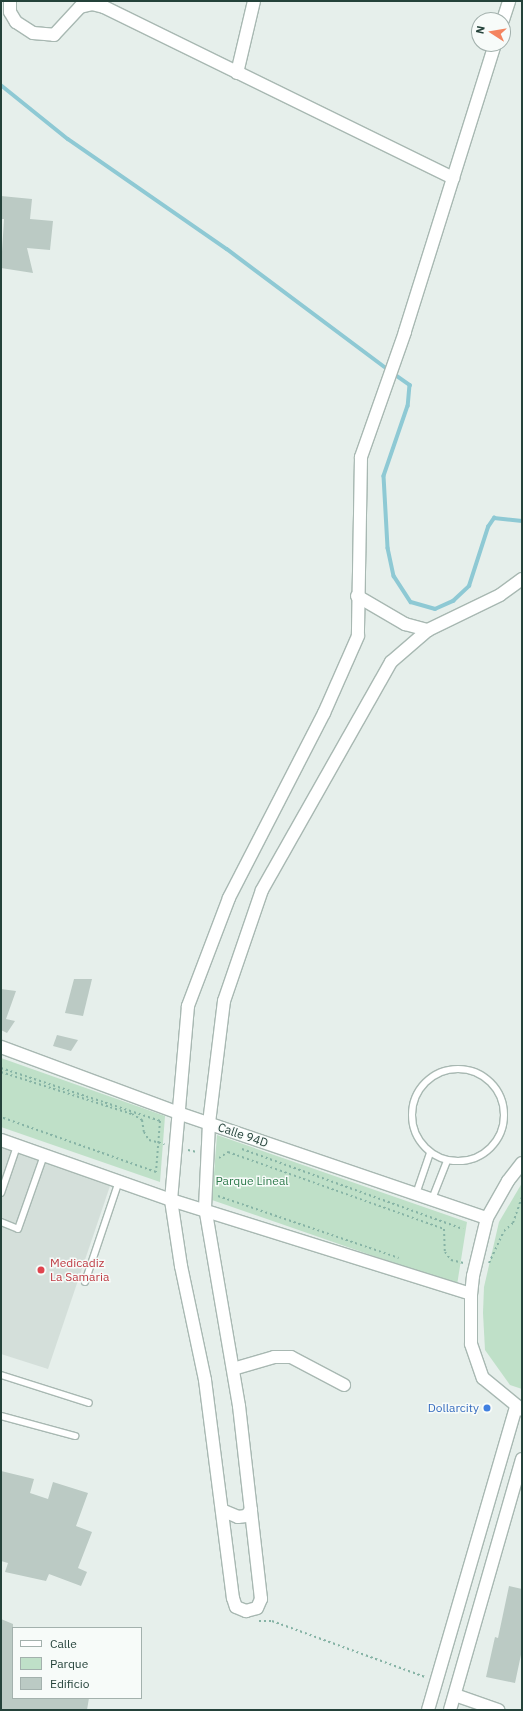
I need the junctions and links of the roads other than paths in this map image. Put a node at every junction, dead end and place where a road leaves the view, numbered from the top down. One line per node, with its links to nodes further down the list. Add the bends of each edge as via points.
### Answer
1 (254, 1): 6 (street)
2 (508, 1): 4 (street)
3 (7, 9): 6 (street, via 16,22 33,33 54,35 80,7 92,4 104,7)
4 (505, 12)
5 (492, 52): 7 (street)
6 (237, 73): 7 (street)
7 (453, 178): 9 (street, via 405,332 361,457)
8 (522, 579): 10 (street, via 500,595)
9 (357, 596): 10 (street, via 405,624); 12 (street, via 358,636 324,713 230,898 188,1006)
10 (428, 630): 13 (street, via 391,662 262,890 224,1001)
11 (1, 1047): 12 (street, Calle 94D)
12 (178, 1113): 13 (street, Calle 94D); 24 (street)
13 (209, 1123): 22 (street, Calle 94D); 25 (street)
14 (1, 1140): 15 (street)
15 (17, 1146): 17 (street); 21 (lane)
16 (430, 1153): 18 (lane); 18 (lane, via 417,1138 411,1120 414,1100 424,1083 439,1072 458,1068 477,1072 493,1084 502,1101 504,1121 498,1139 484,1154 466,1161); 22 (lane)
17 (44, 1155): 20 (street); 27 (lane, via 18,1229)
18 (446, 1161): 23 (lane)
19 (522, 1163): 26 (street, via 508,1181)
20 (119, 1181): 24 (street); 28 (lane)
21 (1, 1192)
22 (416, 1194): 23 (street, Calle 94D)
23 (432, 1199): 26 (street, Calle 94D)
24 (171, 1200): 25 (street); 39 (street, via 181,1266 204,1380)
25 (205, 1208): 29 (street); 30 (street)
26 (487, 1218): 29 (street, via 475,1265)
27 (1, 1222)
28 (85, 1282)
29 (471, 1294): 34 (street, via 471,1344 483,1378)
30 (233, 1369): 32 (street, via 274,1357 291,1357); 38 (street)
31 (1, 1375): 33 (lane)
32 (344, 1385)
33 (89, 1403)
34 (519, 1409): 41 (street)
35 (1, 1416): 36 (lane)
36 (75, 1436)
37 (522, 1459): 40 (street)
38 (251, 1510): 39 (street, via 246,1516 238,1517); 39 (street, via 260,1598 257,1608 246,1611 236,1607 234,1598)
39 (224, 1511)
40 (455, 1695): 42 (street); 43 (street)
41 (428, 1710)
42 (450, 1710)
43 (498, 1710)

